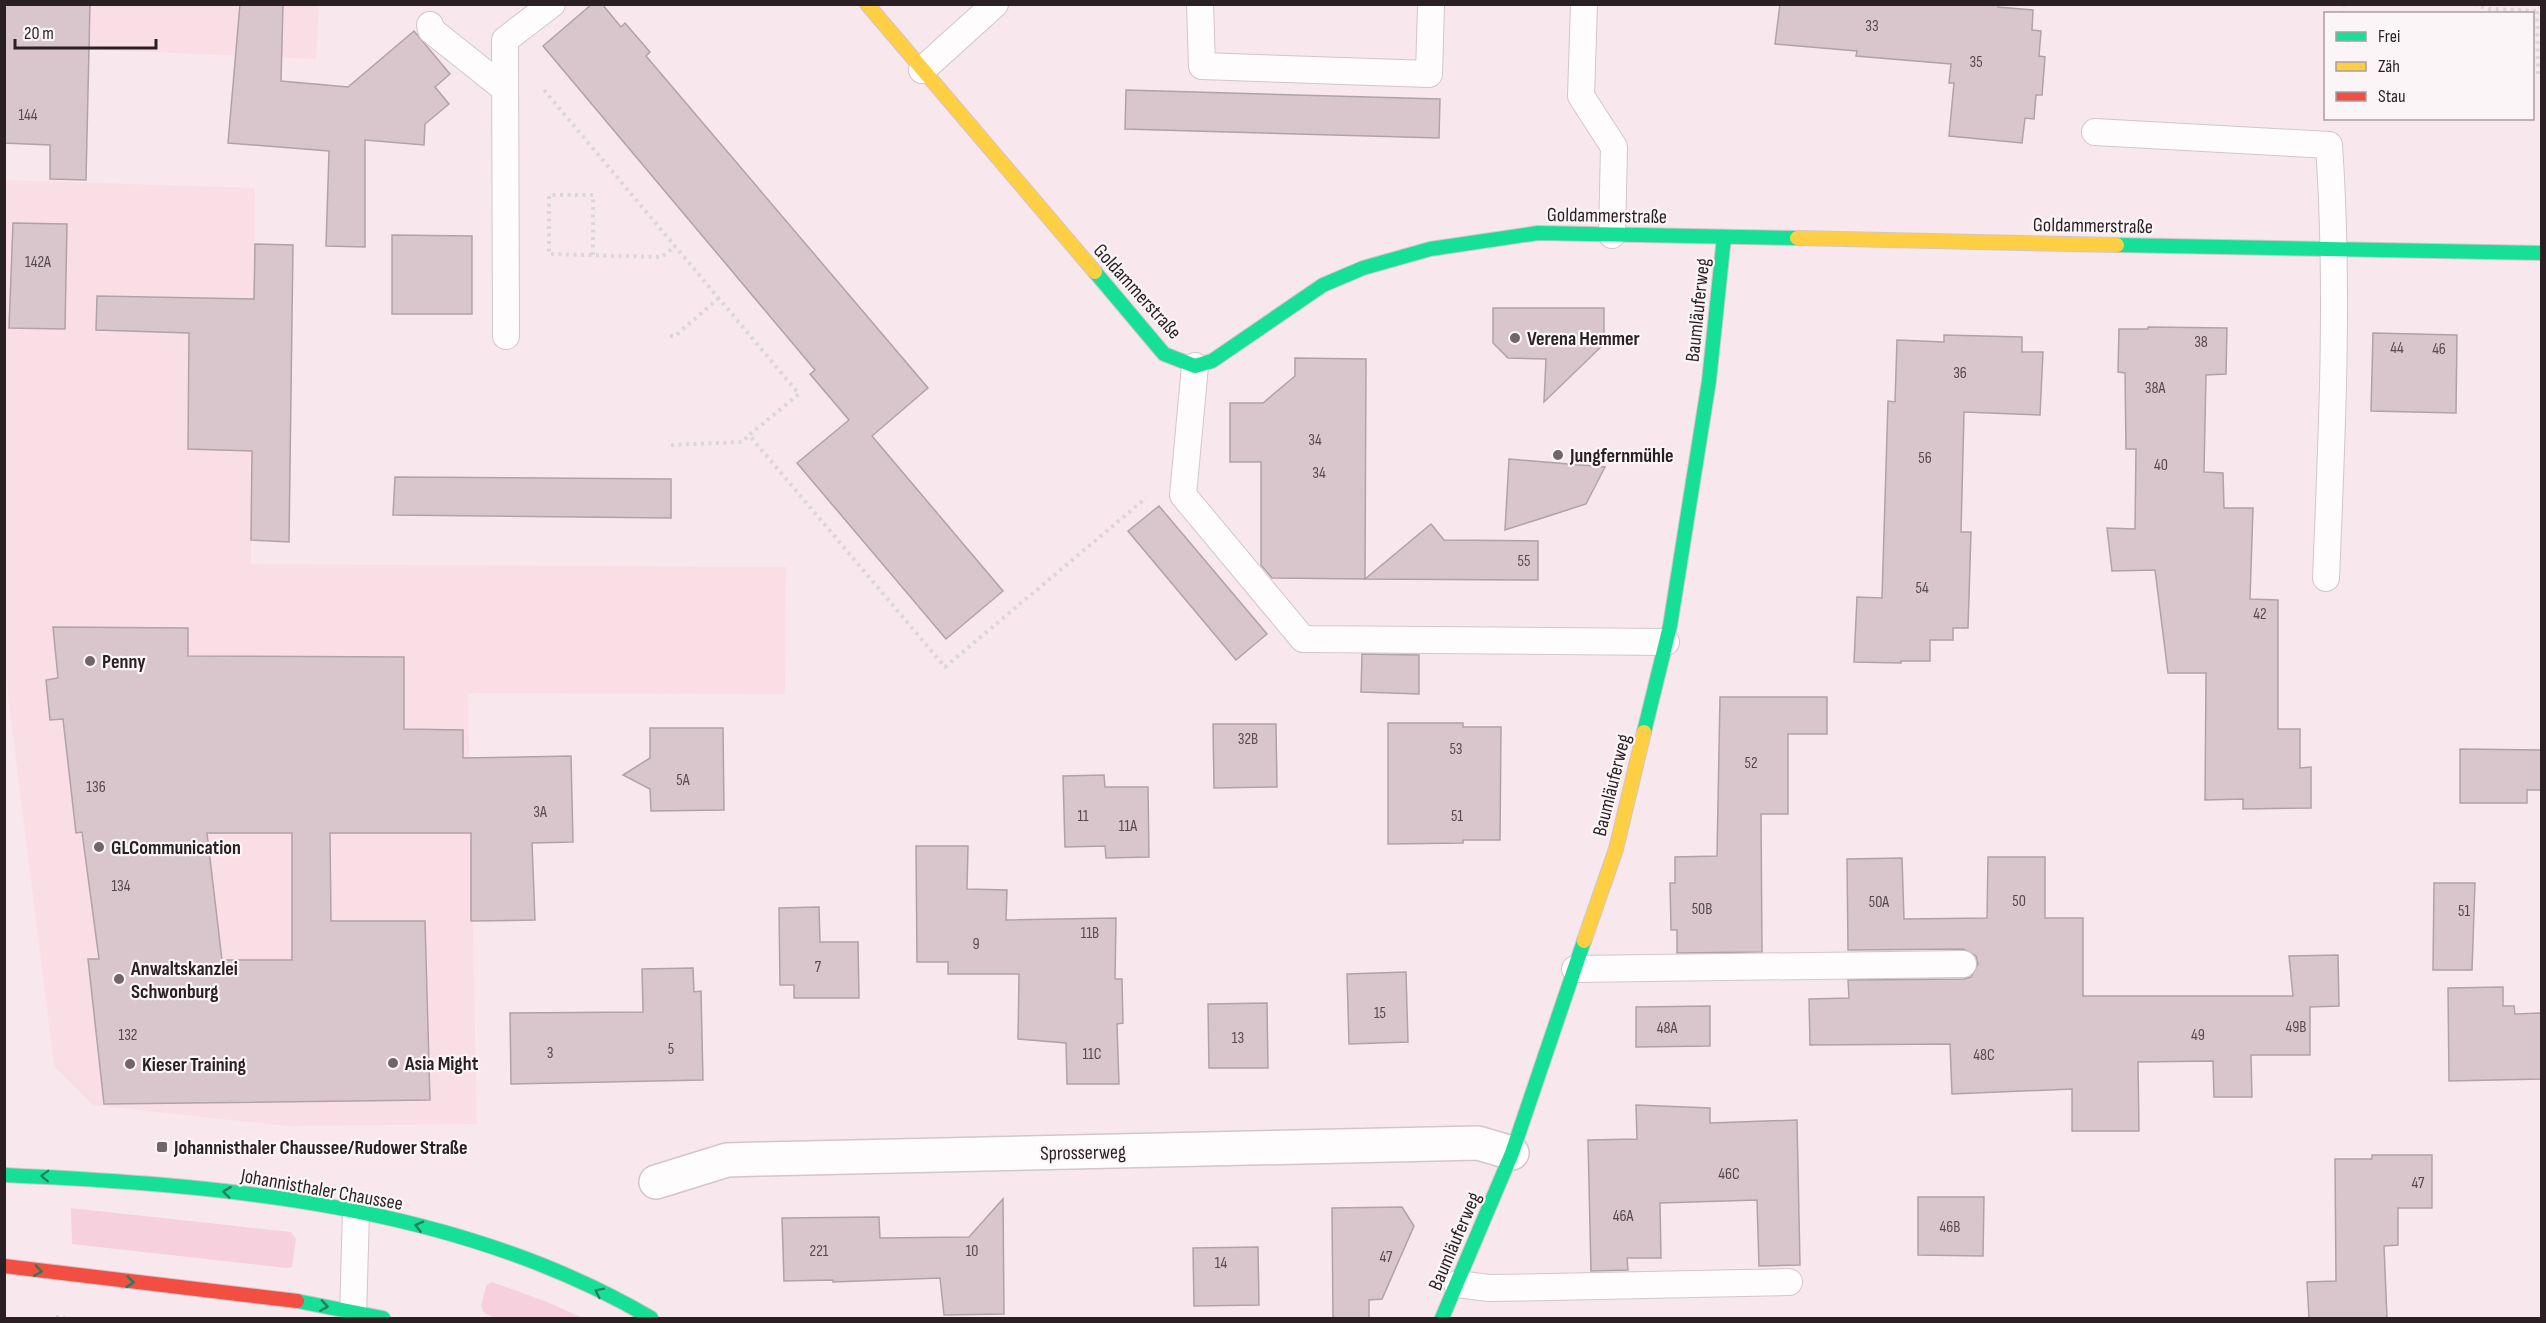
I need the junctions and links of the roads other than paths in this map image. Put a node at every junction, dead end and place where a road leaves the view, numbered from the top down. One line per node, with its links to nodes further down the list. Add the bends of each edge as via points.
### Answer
1 (552, 4): 9 (lane, via 505,40)
2 (995, 4): 8 (lane)
3 (1200, 4): 4 (lane, via 1202,66 1429,74)
4 (1431, 4)
5 (1584, 4): 11 (lane, via 1581,96 1614,147)
6 (876, 8): 8 (street, Goldammerstraße)
7 (430, 25): 9 (lane, via 431,30)
8 (922, 70): 16 (street, Goldammerstraße, via 1164,354)
9 (505, 89): 15 (lane)
10 (2094, 132): 13 (lane, via 2329,145)
11 (1612, 235): 12 (street, Goldammerstraße); 16 (street, Goldammerstraße, via 1538,233 1431,249 1363,268 1323,285 1212,361)
12 (1725, 237): 13 (street, Goldammerstraße); 18 (street, Baumläuferweg, via 1709,381)
13 (2334, 249): 14 (street, Goldammerstraße); 17 (lane, via 2334,384)
14 (2541, 254)
15 (506, 336)
16 (1195, 366): 18 (lane, via 1183,495 1303,639)
17 (2326, 578)
18 (1666, 642): 20 (street, Baumläuferweg, via 1616,849)
19 (1963, 964): 20 (lane)
20 (1575, 969): 21 (street, Baumläuferweg)
21 (1512, 1153): 23 (street, Sprosserweg, via 1478,1143 727,1160); 27 (street, Baumläuferweg)
22 (4, 1175): 24 (street, Johannisthaler Chaussee, one-way to 22, via 168,1185)
23 (656, 1182)
24 (356, 1210): 28 (lane); 30 (street, Johannisthaler Chaussee, one-way to 24, via 586,1285 476,1241)
25 (4, 1266): 28 (street, one-way to 28, via 186,1287)
26 (1789, 1282): 27 (lane, via 1489,1288)
27 (1457, 1284): 31 (street, Baumläuferweg)
28 (353, 1315): 29 (street)
29 (383, 1318)
30 (651, 1318)
31 (1442, 1318)

